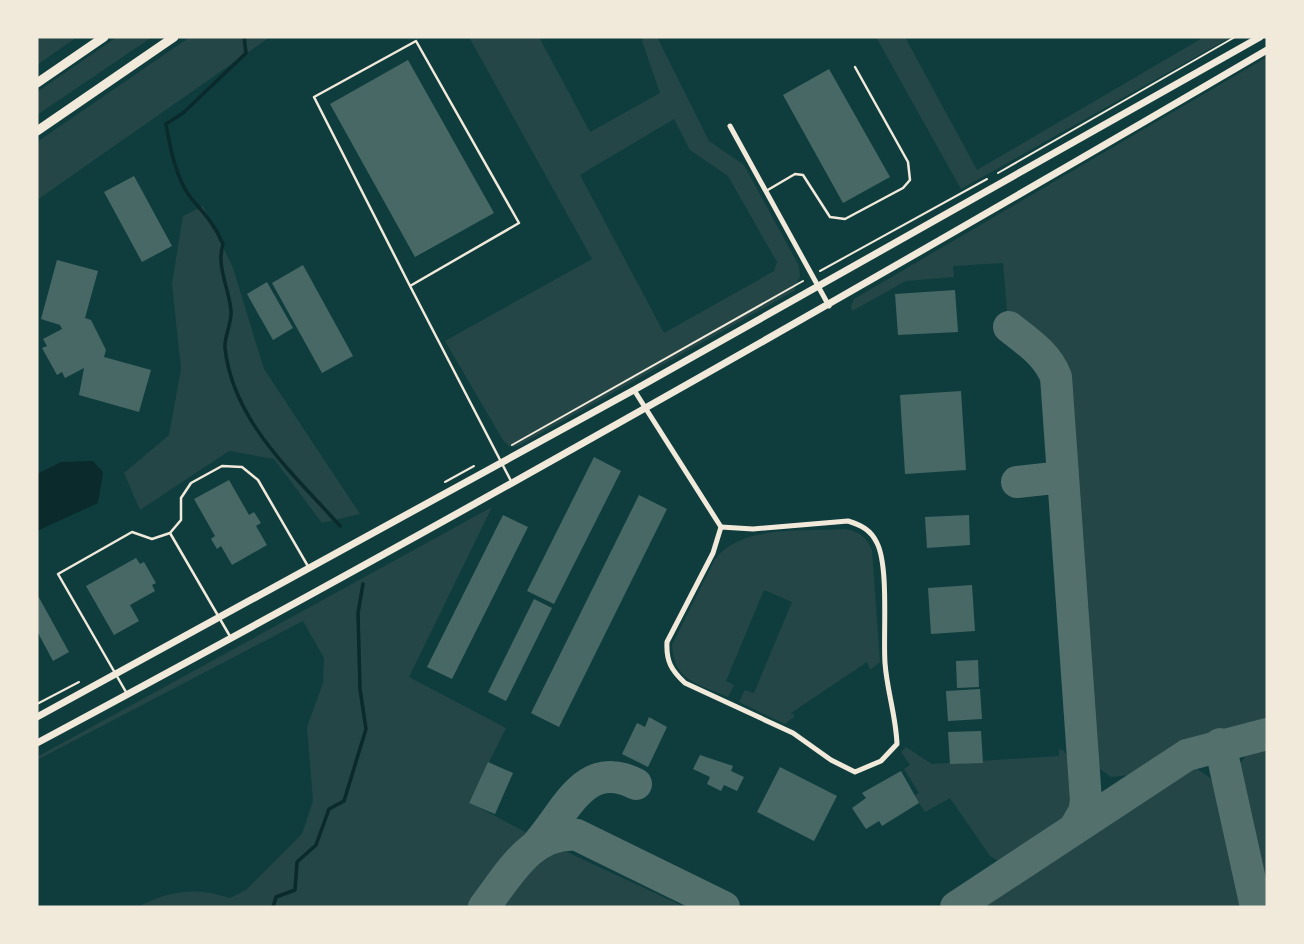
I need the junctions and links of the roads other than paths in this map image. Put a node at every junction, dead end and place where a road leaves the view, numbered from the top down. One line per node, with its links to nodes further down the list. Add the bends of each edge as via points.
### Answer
1 (104, 37): 6 (highway)
2 (174, 37): 8 (highway)
3 (1260, 37): 11 (main road)
4 (1267, 50): 12 (main road)
5 (855, 67): 9 (lane, via 908,162 910,180 903,188 836,220 803,175 795,174)
6 (37, 83)
7 (730, 126): 9 (street)
8 (37, 131)
9 (766, 191): 11 (street)
10 (410, 286): 10 (lane, via 519,223 416,41 314,97); 15 (lane)
11 (818, 287): 12 (street); 13 (main road)
12 (829, 306): 14 (main road)
13 (634, 390): 14 (street); 15 (main road)
14 (645, 410): 16 (main road); 17 (street)
15 (501, 464): 16 (lane); 19 (main road)
16 (512, 483): 21 (main road)
17 (722, 527): 17 (street, via 848,521 864,526 877,543 882,562 885,666 897,720 897,744 881,761 855,772 793,733 685,683 673,672 667,642)
18 (170, 533): 19 (lane, via 181,520 181,498 191,483 222,466 242,467 258,480); 20 (lane); 22 (lane, via 152,539 132,532 58,574)
19 (310, 570): 20 (main road)
20 (221, 619): 21 (lane); 22 (main road)
21 (231, 638): 23 (main road)
22 (117, 675): 23 (lane); 24 (main road)
23 (127, 695): 25 (main road)
24 (37, 717)
25 (37, 743)

